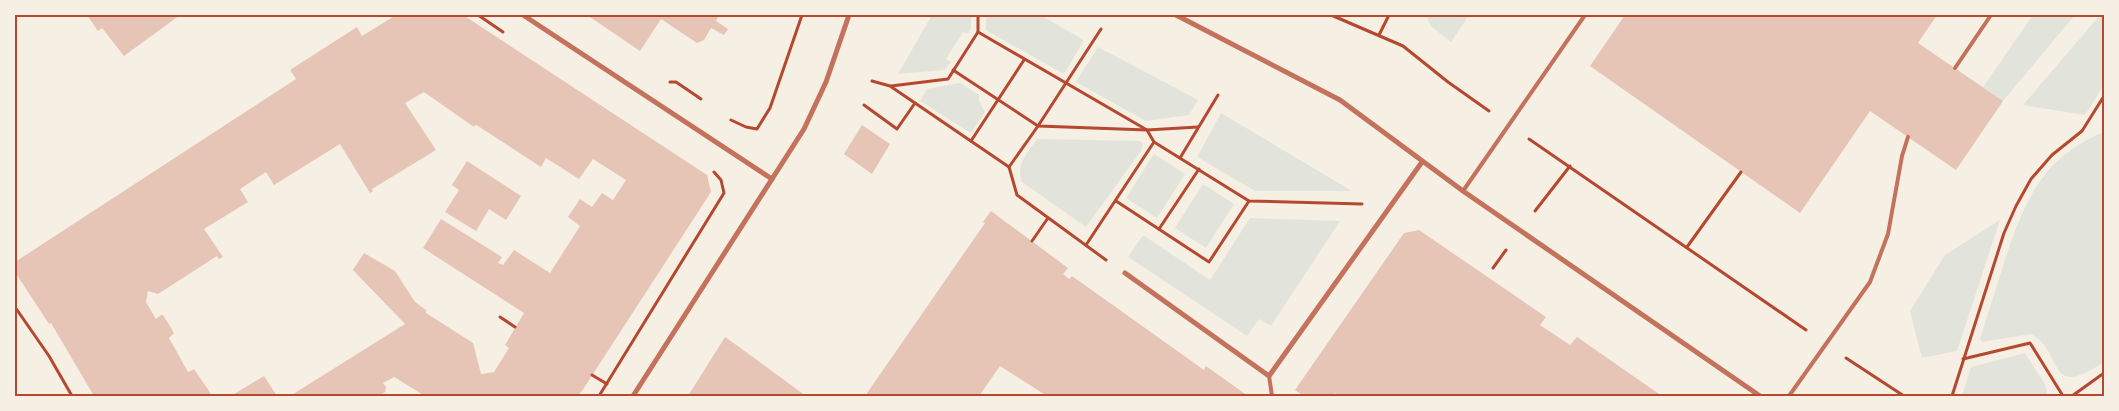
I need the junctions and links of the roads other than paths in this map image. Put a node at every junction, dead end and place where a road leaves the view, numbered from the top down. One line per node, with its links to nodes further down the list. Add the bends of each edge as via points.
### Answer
1 (523, 15): 9 (street)
2 (849, 15): 9 (street, via 816,108)
3 (1176, 15): 8 (street, via 1326,91)
4 (1584, 15): 10 (lane)
5 (1991, 15): 6 (lane)
6 (1955, 68)
7 (1908, 137): 16 (lane, via 1888,234 1870,282)
8 (1422, 162): 10 (street); 12 (street)
9 (772, 179): 13 (street)
10 (1463, 191): 15 (street)
11 (1125, 273): 12 (street)
12 (1269, 376): 14 (lane)
13 (633, 396)
14 (1272, 396)
15 (1760, 396)
16 (1789, 396)

